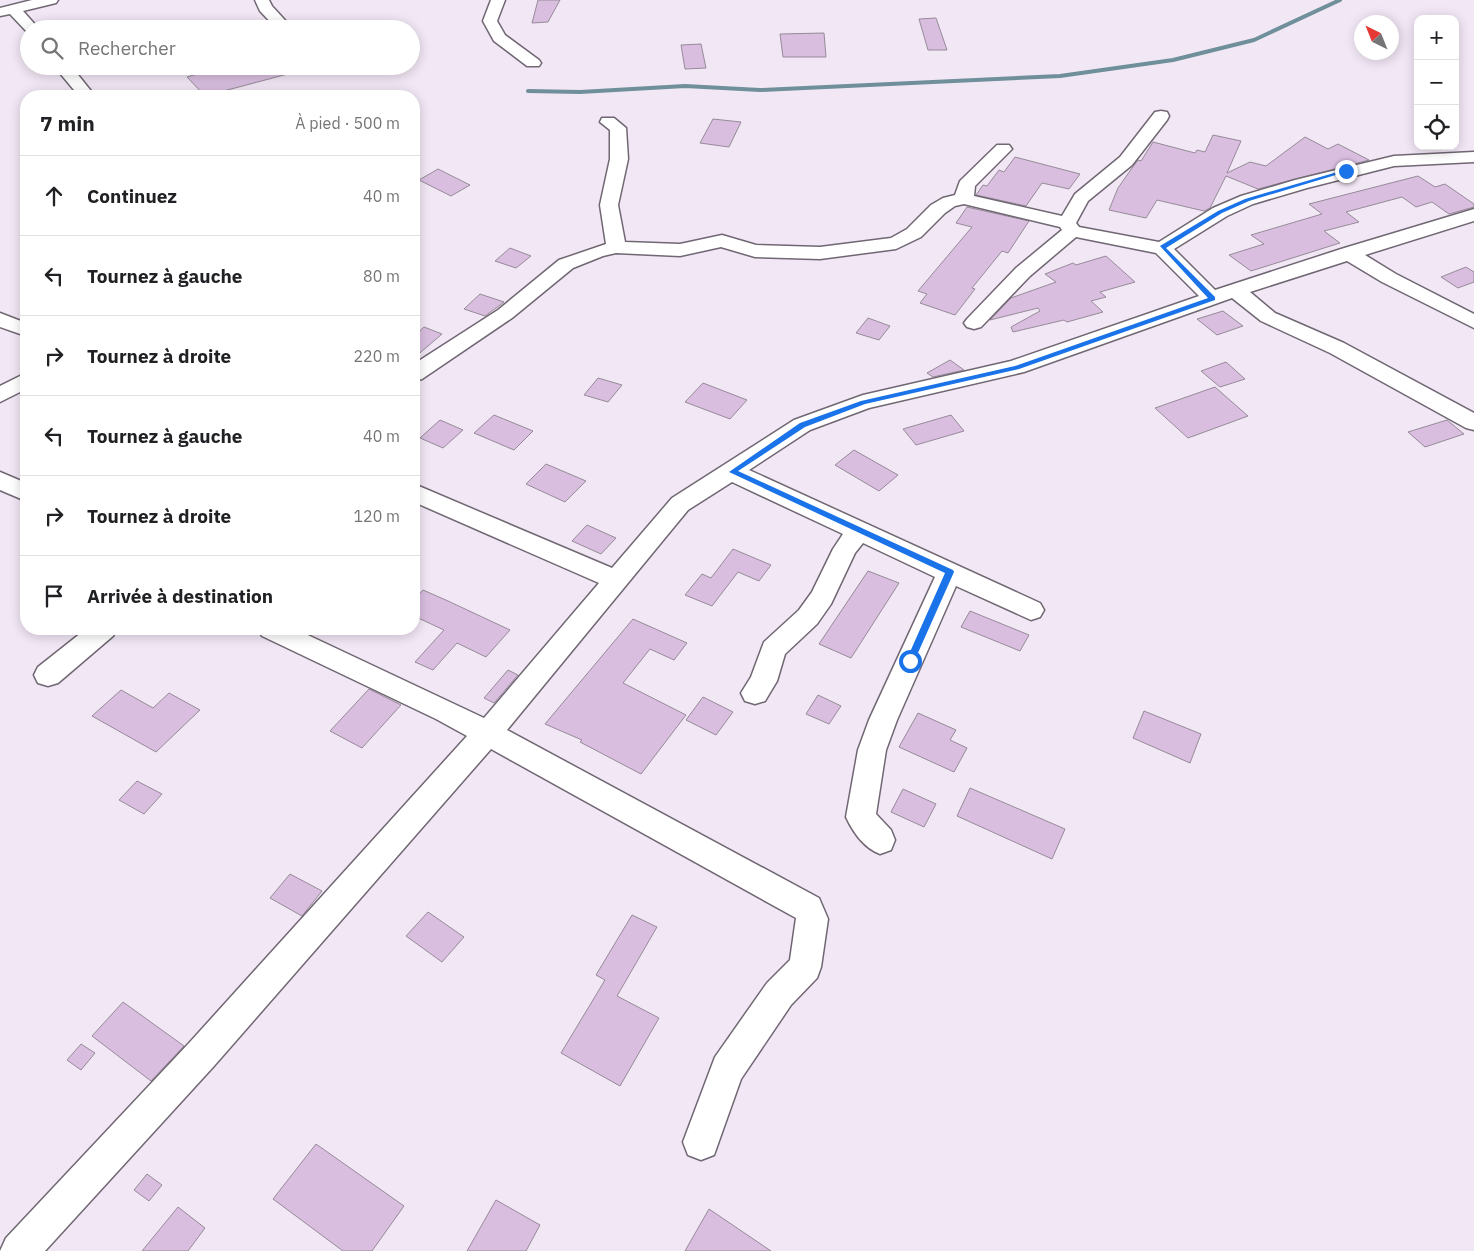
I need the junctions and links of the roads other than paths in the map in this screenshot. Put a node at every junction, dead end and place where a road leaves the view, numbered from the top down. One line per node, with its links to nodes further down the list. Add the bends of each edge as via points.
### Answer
1 (51, 0): 4 (street)
2 (262, 0): 5 (street)
3 (498, 0): 7 (street, via 490,21 499,38)
4 (6, 11): 6 (street)
5 (277, 20)
6 (20, 21)
7 (533, 63)
8 (70, 75): 9 (street)
9 (82, 90)
10 (1161, 116): 16 (street, via 1126,161 1081,198)
11 (608, 122): 17 (street, via 618,128 619,159 609,205)
12 (1003, 149): 14 (street, via 966,185)
13 (1474, 157): 18 (street, via 1394,161 1301,184 1247,200 1220,212)
14 (964, 199): 16 (street); 17 (street, via 938,209 914,233 896,243 820,254 755,251 722,241 680,250)
15 (1474, 215): 19 (street)
16 (1070, 227): 18 (street); 24 (street)
17 (616, 247): 26 (street, via 566,264 505,314)
18 (1162, 248): 21 (street)
19 (1348, 253): 20 (street); 23 (street)
20 (1235, 290): 21 (street); 29 (street, via 1268,316 1337,348)
21 (1213, 299): 30 (street, via 1016,368 863,402 802,425)
22 (0, 319): 25 (street)
23 (1474, 322)
24 (974, 323)
25 (20, 327)
26 (420, 370)
27 (20, 383): 28 (street)
28 (0, 395)
29 (1474, 423)
30 (732, 472): 34 (street); 36 (street, via 680,504)
31 (0, 480): 32 (street)
32 (20, 490)
33 (420, 495): 36 (street)
34 (860, 530): 35 (street); 41 (street, via 845,549 822,597 808,617 773,649 763,681)
35 (950, 572): 37 (street); 43 (street, via 872,750 861,817)
36 (614, 580): 42 (street)
37 (1031, 610)
38 (97, 635): 40 (street)
39 (284, 635): 42 (street, via 446,711)
40 (48, 675)
41 (755, 693)
42 (487, 734): 44 (street, via 808,908 812,919 806,967 779,994 727,1069); 45 (street, via 202,1054)
43 (880, 840)
44 (701, 1142)
45 (19, 1251)

